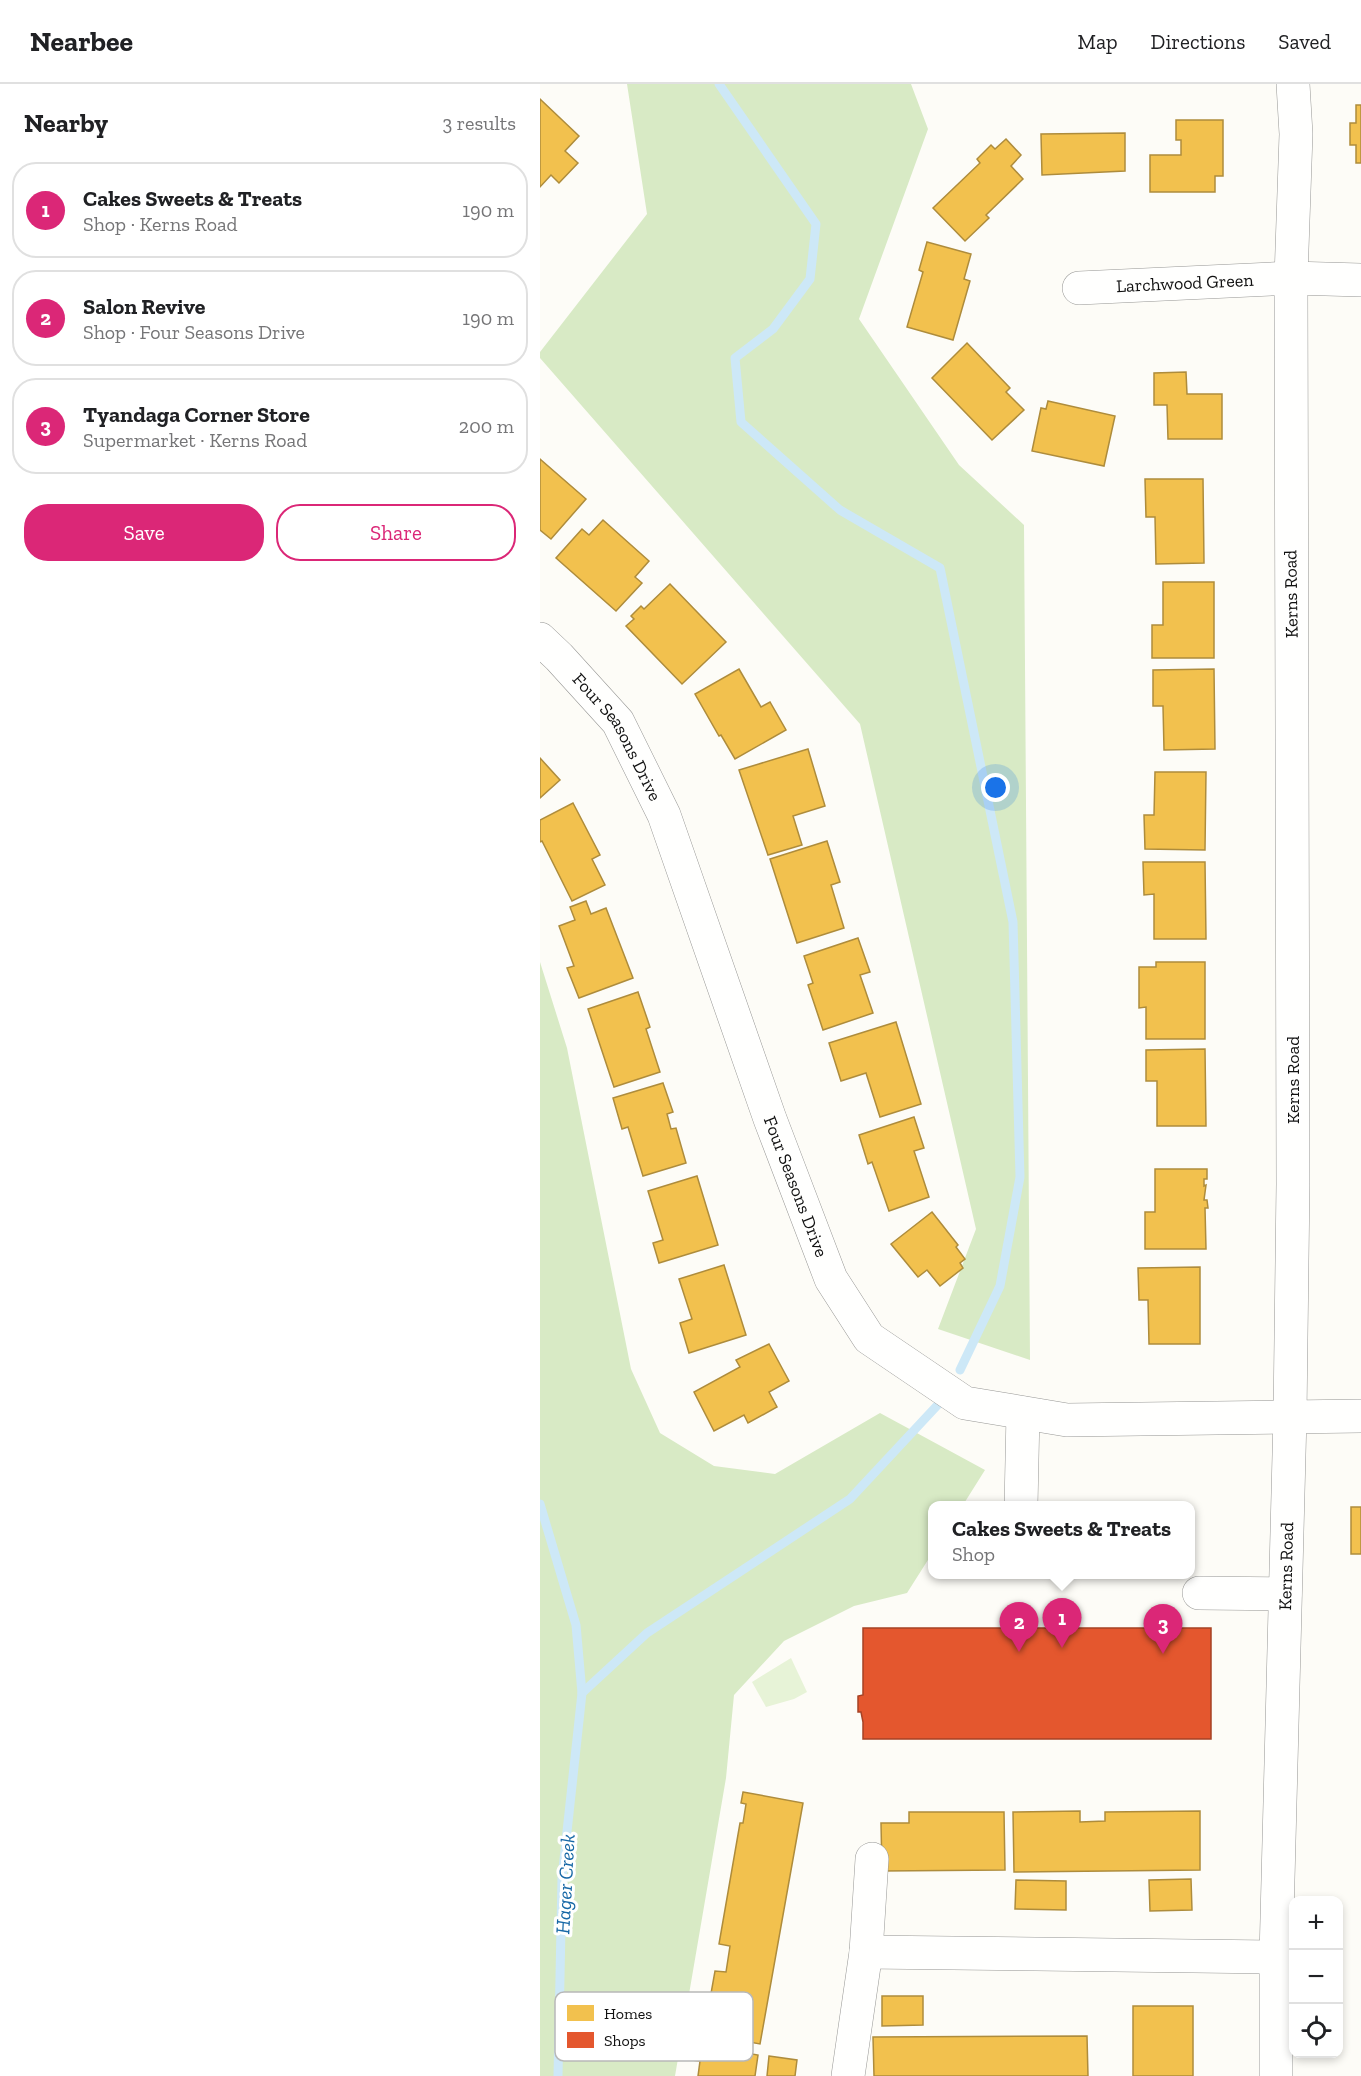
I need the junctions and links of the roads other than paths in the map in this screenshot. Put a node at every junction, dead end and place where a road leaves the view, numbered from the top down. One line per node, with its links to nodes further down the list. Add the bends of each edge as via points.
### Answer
1 (1293, 84): 2 (street, Kerns Road, via 1296,134)
2 (1291, 278): 3 (street, Larchwood Green); 4 (street, Larchwood Green); 7 (street, Kerns Road)
3 (1361, 280)
4 (1079, 288)
5 (540, 639): 6 (street, Four Seasons Drive, via 618,722 664,815 770,1119 831,1279 869,1338 966,1403)
6 (1023, 1413): 7 (street, Four Seasons Drive, via 1067,1420); 9 (street)
7 (1290, 1416): 8 (street, Four Seasons Drive); 11 (street, Kerns Road)
8 (1361, 1416)
9 (1022, 1501)
10 (1199, 1593): 11 (street)
11 (1285, 1594): 14 (street, Kerns Road)
12 (872, 1859): 13 (street)
13 (866, 1952): 14 (street); 15 (street)
14 (1276, 1957): 16 (street, Kerns Road)
15 (848, 2076)
16 (1276, 2076)

